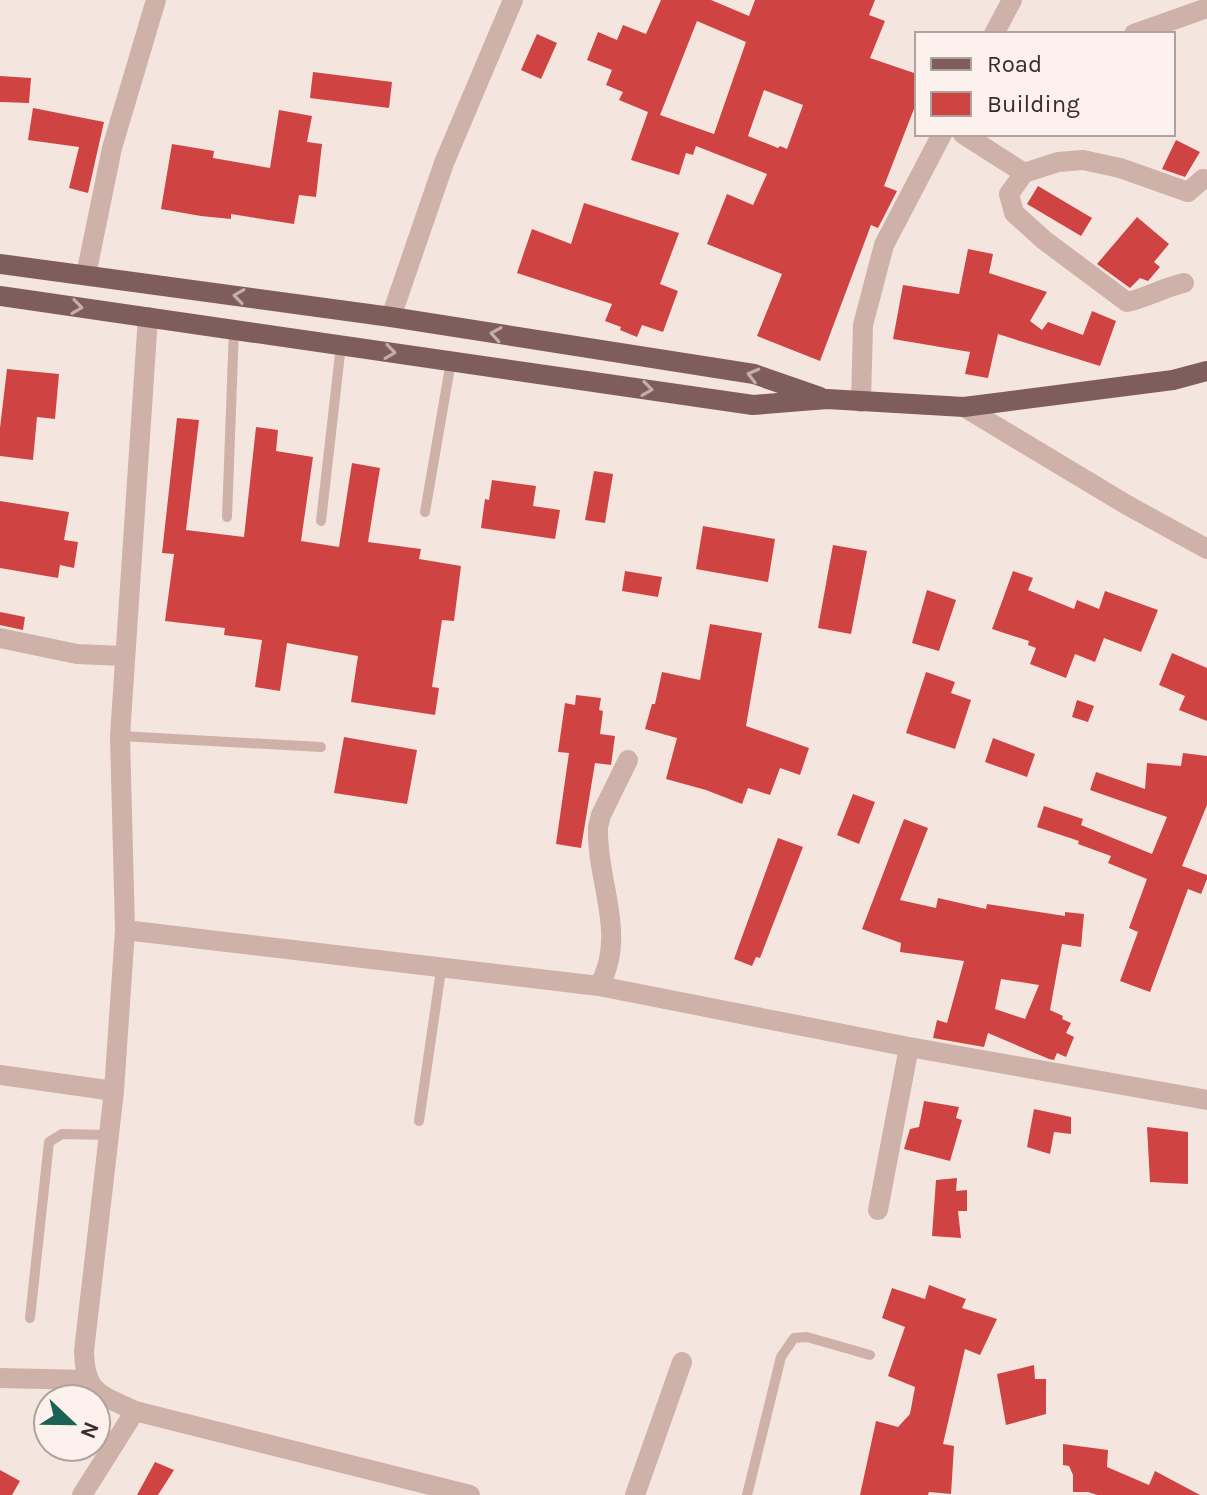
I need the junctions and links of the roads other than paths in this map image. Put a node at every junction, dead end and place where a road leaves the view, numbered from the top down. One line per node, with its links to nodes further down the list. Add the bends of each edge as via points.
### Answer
1 (156, 0): 12 (street, via 112,148)
2 (513, 0): 16 (street, via 444,163)
3 (1012, 0): 5 (street)
4 (1207, 8): 6 (street)
5 (995, 32)
6 (1140, 32)
7 (941, 136): 23 (street, via 884,245 863,325)
8 (966, 136): 9 (street)
9 (1024, 173): 10 (street, via 1083,160 1188,192); 13 (street, via 1009,194 1014,213 1127,302)
10 (1203, 179)
11 (0, 264): 12 (main road)
12 (86, 275): 14 (main road)
13 (1184, 283)
14 (172, 287): 16 (main road, one-way to 14); 17 (main road)
15 (0, 296): 17 (main road, one-way to 17)
16 (391, 317): 22 (main road, one-way to 16, via 754,374)
17 (159, 318): 18 (main road); 30 (street)
18 (234, 329): 19 (main road); 26 (lane)
19 (341, 345): 20 (main road, one-way to 20); 27 (lane)
20 (451, 361): 22 (main road, one-way to 22, via 753,405); 25 (lane)
21 (1207, 371): 24 (main road)
22 (827, 399): 23 (main road)
23 (861, 402): 24 (main road)
24 (964, 407): 28 (street)
25 (425, 512)
26 (227, 517)
27 (321, 521)
28 (1207, 549)
29 (0, 638): 30 (street, via 77,654)
30 (124, 656): 31 (street)
31 (120, 736): 32 (lane); 34 (street)
32 (321, 747)
33 (628, 760): 36 (street, via 598,827 611,954)
34 (125, 930): 35 (street); 39 (street)
35 (441, 970): 36 (street); 41 (lane)
36 (599, 986): 37 (street)
37 (909, 1047): 40 (street); 43 (street)
38 (0, 1075): 39 (street)
39 (114, 1091): 42 (street)
40 (1207, 1100)
41 (419, 1121)
42 (108, 1135): 44 (lane, via 62,1134 49,1142); 48 (street, via 84,1351)
43 (878, 1210)
44 (30, 1318)
45 (870, 1355): 53 (lane, via 794,1338 781,1357)
46 (682, 1362): 52 (street)
47 (0, 1378): 48 (street)
48 (87, 1380): 49 (street, via 99,1393)
49 (135, 1411): 50 (street); 51 (street)
50 (462, 1494)
51 (82, 1495)
52 (635, 1495)
53 (747, 1495)

